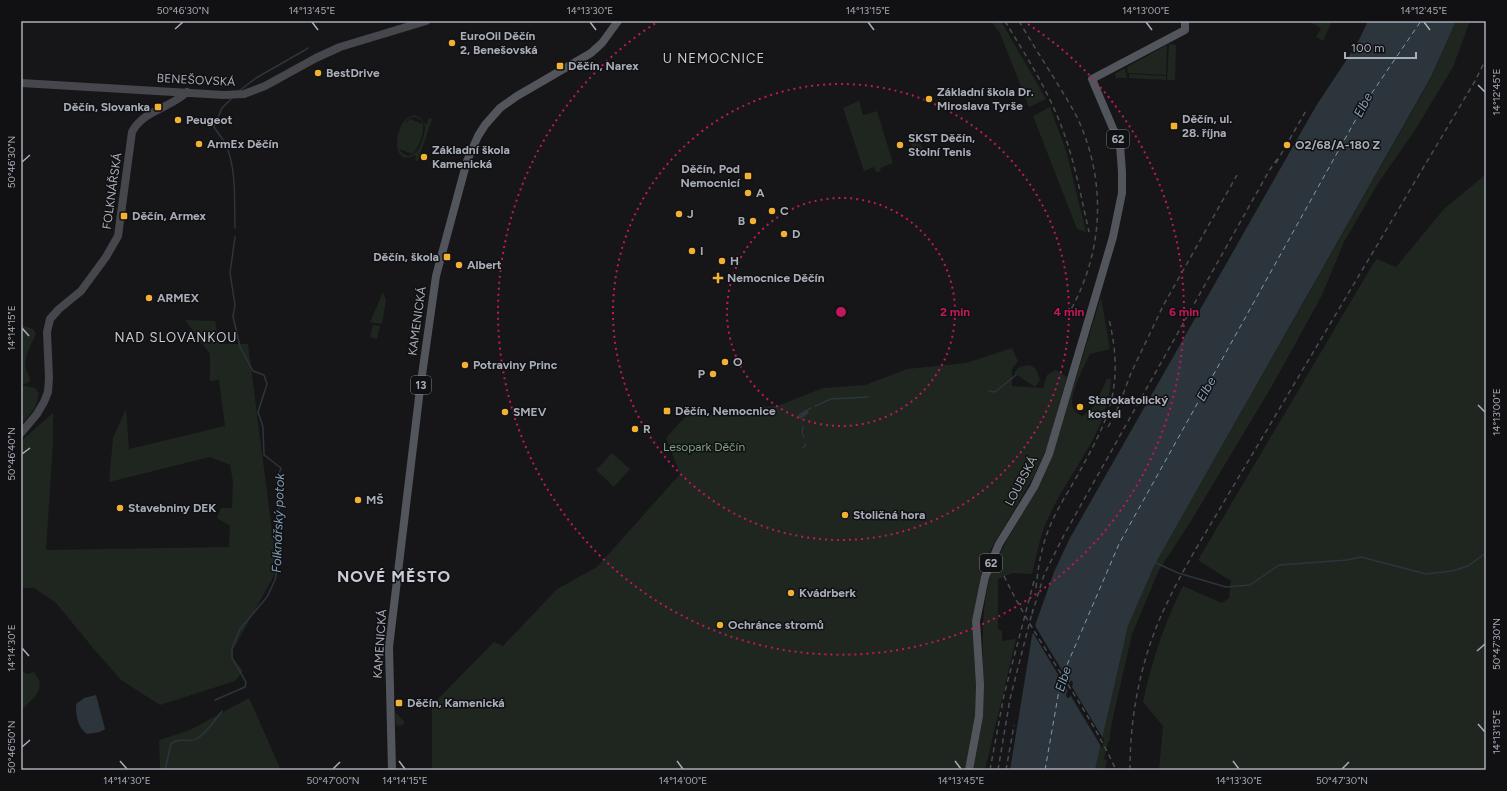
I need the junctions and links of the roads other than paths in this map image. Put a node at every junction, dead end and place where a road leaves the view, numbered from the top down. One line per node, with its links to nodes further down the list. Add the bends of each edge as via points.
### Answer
1 (426, 21): 5 (main road, BENEŠOVSKÁ, via 340,47 265,86 244,94)
2 (618, 21): 7 (main road, KAMENICKÁ / 13, via 602,43 590,53 500,108 478,136 467,161 436,276 420,389 390,647)
3 (1185, 21): 8 (main road, LOUBSKÁ / 62, via 1185,30 1092,79 1120,145 1122,193 1113,236 1049,454 1034,487 999,544 985,577 976,622 979,716)
4 (21, 83): 5 (main road, BENEŠOVSKÁ)
5 (187, 92): 6 (main road, FOLKNÁŘSKÁ, via 180,99 144,117 132,132 118,236 81,291 50,318 47,332 48,392 37,414)
6 (21, 433)
7 (392, 770)
8 (969, 770)

